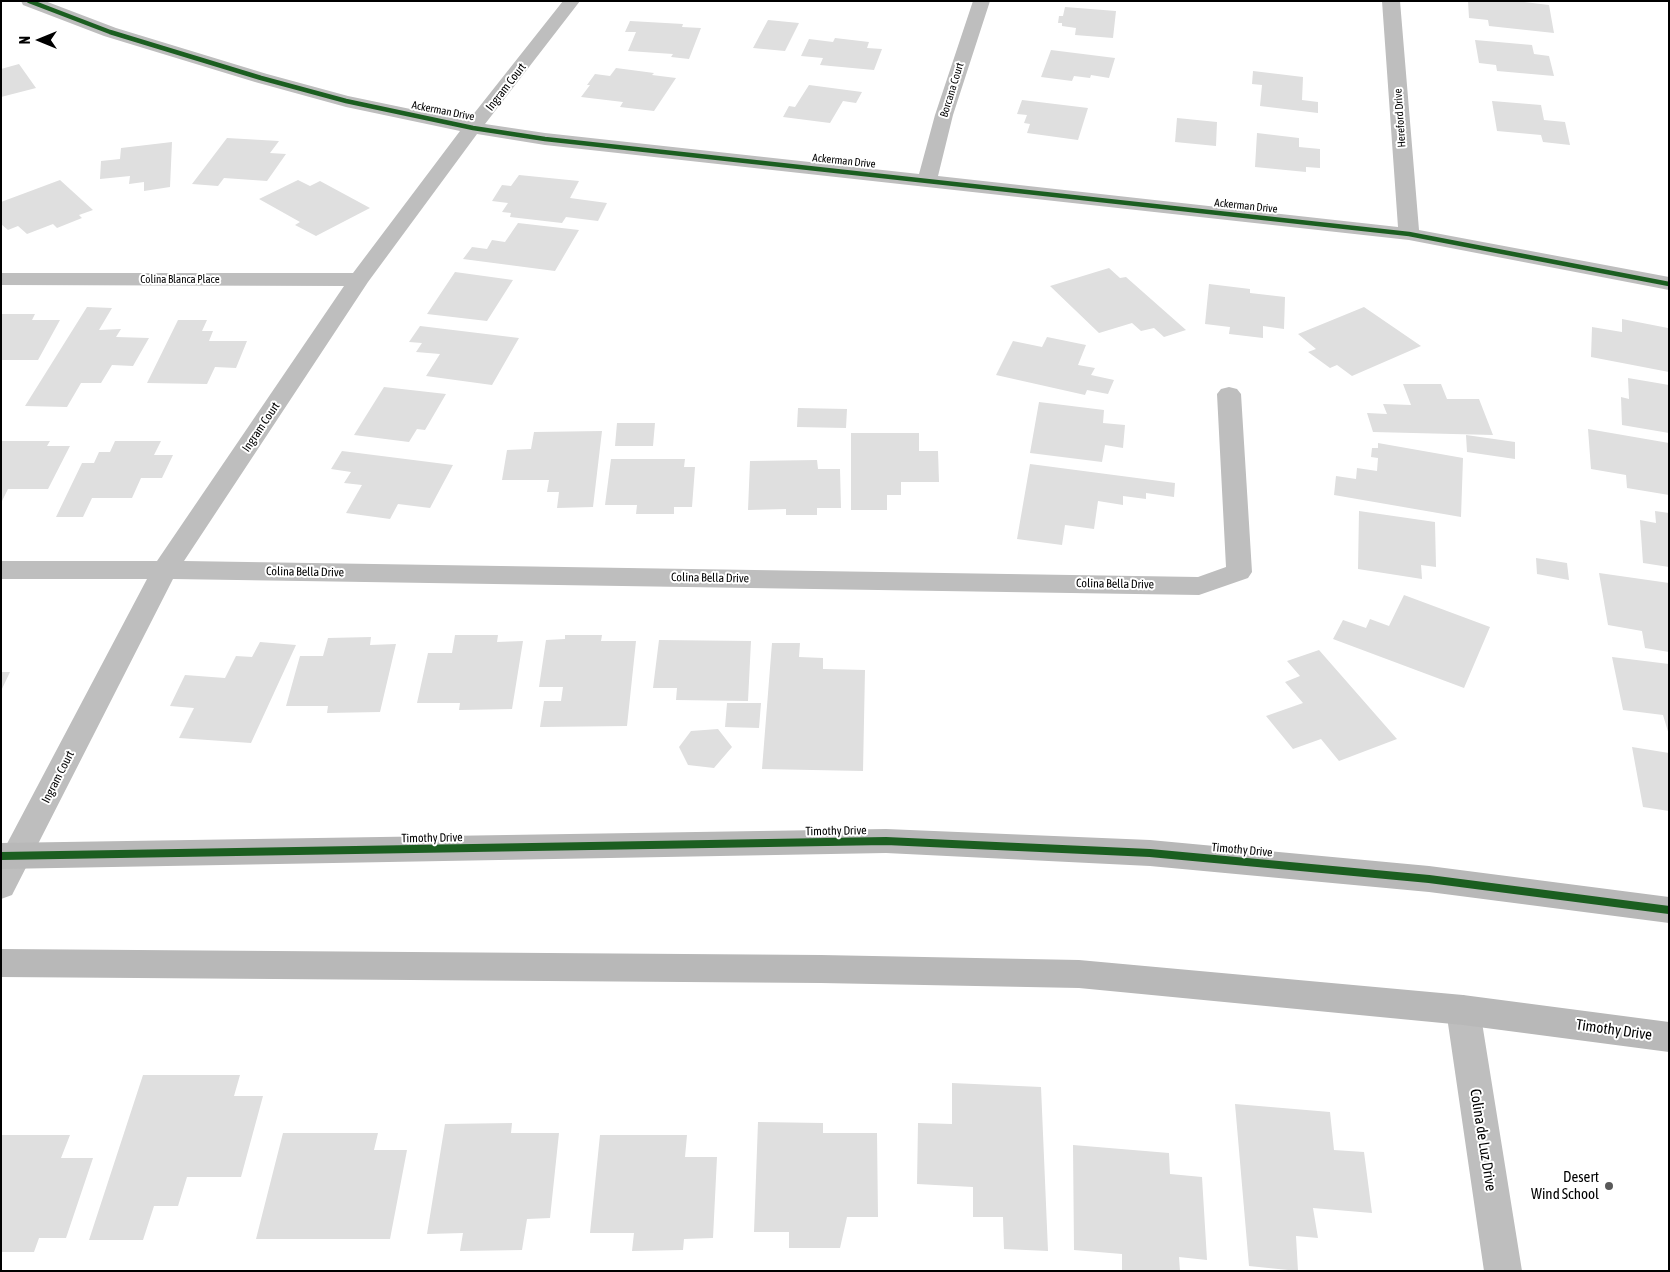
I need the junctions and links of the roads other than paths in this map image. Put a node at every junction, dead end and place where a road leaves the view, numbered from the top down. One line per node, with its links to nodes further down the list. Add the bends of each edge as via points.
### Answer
1 (30, 1): 5 (street, Ackerman Drive, via 110,32 261,78 356,103)
2 (572, 1): 5 (street, Ingram Court)
3 (982, 1): 6 (street, Borcana Court, via 944,115)
4 (1392, 1): 7 (street, Hereford Drive)
5 (473, 128): 6 (street, Ackerman Drive, via 545,139); 9 (street, Ingram Court)
6 (927, 180): 7 (street, Ackerman Drive)
7 (1409, 234): 10 (street, Ackerman Drive)
8 (1, 280): 9 (street, Colina Blanca Place)
9 (359, 280): 13 (street, Ingram Court)
10 (1669, 284)
11 (1229, 394): 13 (street, Colina Bella Drive, via 1238,572 1199,586)
12 (1, 570): 13 (street, Colina Bella Drive)
13 (165, 570): 14 (street, Ingram Court)
14 (9, 856): 15 (street, Ingram Court); 16 (street, Timothy Drive, via 886,841 1160,854 1429,879)
15 (1, 886)
16 (1669, 910)
17 (1, 963): 18 (street, Timothy Drive, via 1079,974)
18 (1462, 1010): 19 (street, Timothy Drive); 20 (street, Colina de Luz Drive)
19 (1669, 1038)
20 (1503, 1271)

